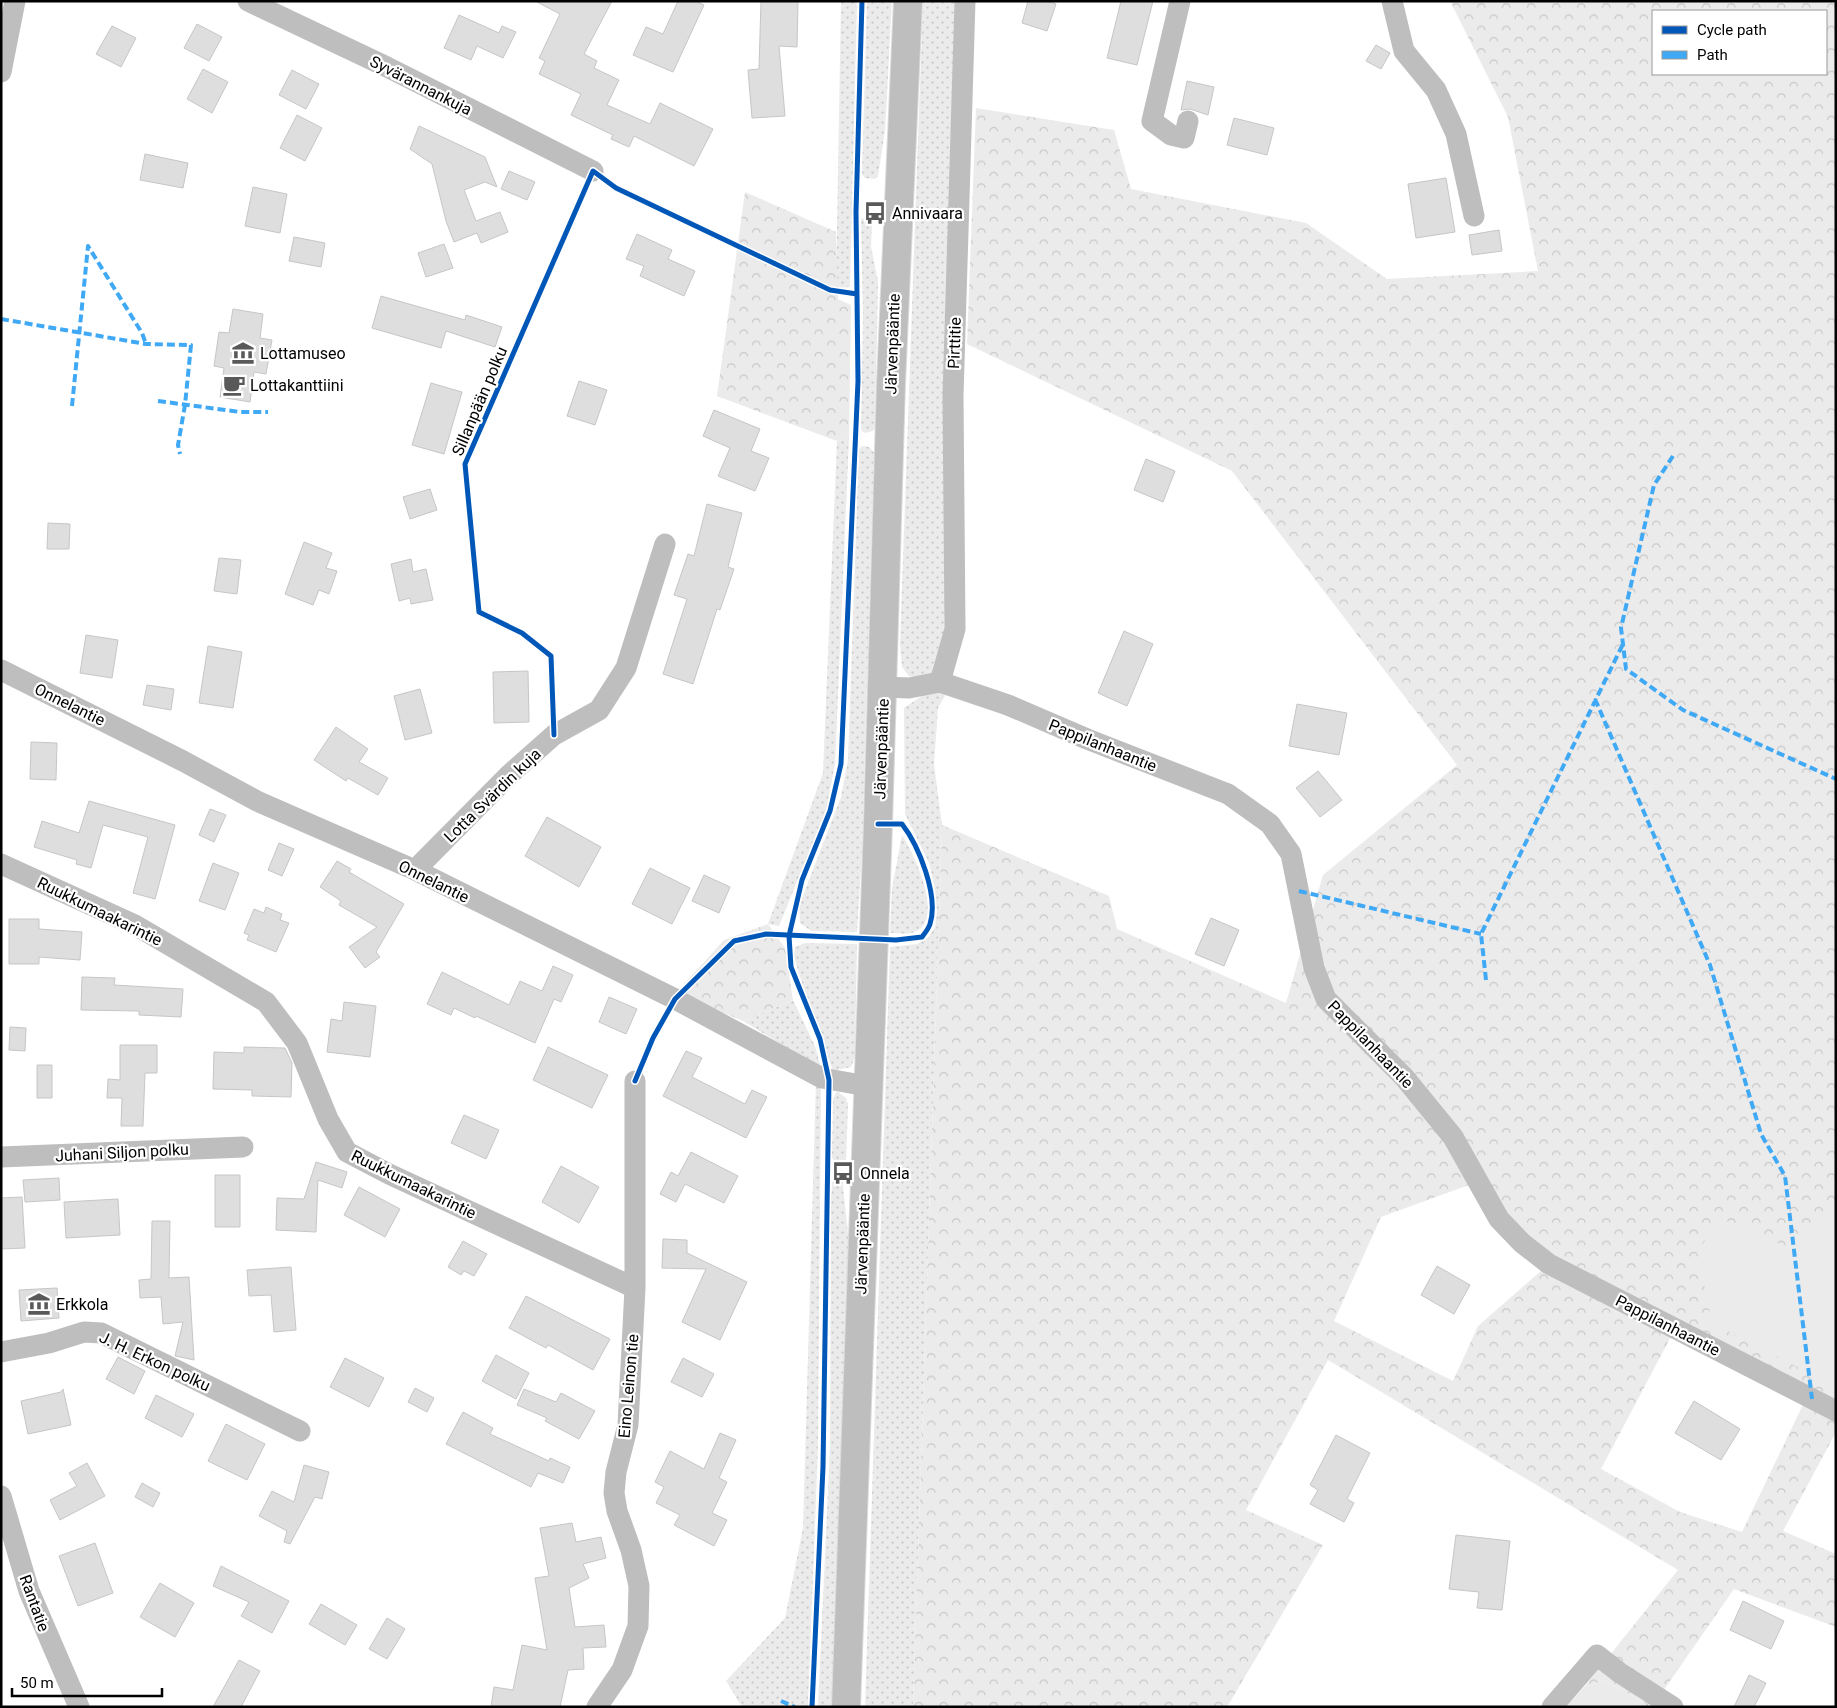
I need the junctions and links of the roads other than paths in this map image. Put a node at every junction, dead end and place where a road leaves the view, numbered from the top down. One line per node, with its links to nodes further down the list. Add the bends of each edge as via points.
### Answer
1 (15, 1): 7 (street)
2 (248, 1): 9 (street, Syvärannankuja, via 387,67)
3 (908, 1): 14 (main road, Järvenpääntie, via 890,392)
4 (966, 1): 13 (street, Pirttitie, via 953,396 955,629)
5 (1180, 1): 8 (street, via 1152,121 1170,135 1184,138)
6 (1392, 1): 10 (street, via 1404,51 1436,90 1456,134)
7 (1, 72)
8 (1188, 121)
9 (593, 172)
10 (1474, 216)
11 (665, 544): 16 (street, Lotta Svärdin kuja, via 626,668 599,710 554,735 510,774)
12 (1, 670): 16 (street, Onnelantie, via 257,801)
13 (940, 682): 14 (street, Pappilanhaantie, via 909,688); 23 (street, Pappilanhaantie, via 1008,705 1087,740 1228,794 1270,824 1291,854 1314,968 1326,999 1404,1077 1453,1137 1499,1220 1549,1264)
14 (882, 688): 18 (main road, Järvenpääntie)
15 (1, 864): 21 (street, Ruukkumaakarintie, via 136,926 266,1002 297,1043 328,1119 347,1152)
16 (415, 870): 18 (street, Onnelantie, via 675,999 822,1078)
17 (635, 1080): 21 (street, Eino Leinon tie)
18 (867, 1086): 28 (main road, Järvenpääntie)
19 (243, 1147): 20 (street, Juhani Siljon polku)
20 (1, 1157)
21 (635, 1288): 27 (street, Eino Leinon tie, via 628,1425 614,1493 639,1586 638,1626 622,1670)
22 (1, 1352): 24 (street, J. H. Erkon polku, via 84,1332 101,1333)
23 (1836, 1411)
24 (300, 1431)
25 (1, 1496): 26 (street, Rantatie, via 29,1591)
26 (79, 1707)
27 (597, 1707)
28 (846, 1707)
29 (1552, 1707): 30 (street, via 1597,1655)
30 (1673, 1707)

